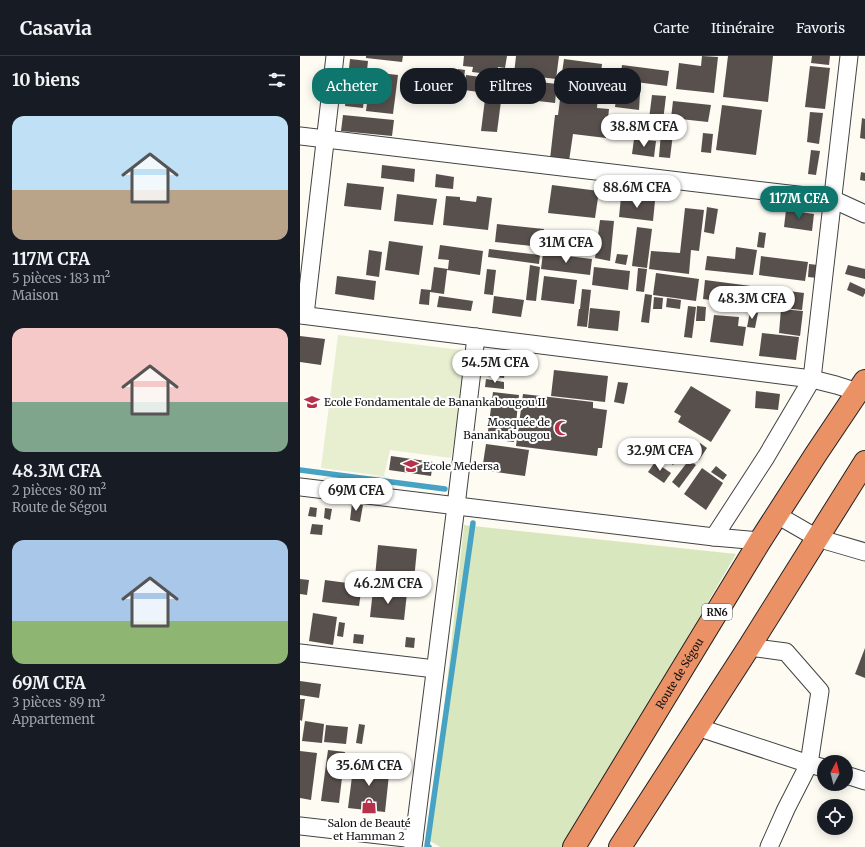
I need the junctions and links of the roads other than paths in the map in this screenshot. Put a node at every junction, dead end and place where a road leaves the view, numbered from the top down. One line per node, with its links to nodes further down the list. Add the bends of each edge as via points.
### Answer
1 (335, 56): 4 (street)
2 (849, 56): 5 (street)
3 (300, 136): 4 (street)
4 (325, 139): 5 (street); 7 (street)
5 (832, 199): 6 (street); 9 (street)
6 (865, 214)
7 (303, 315): 8 (street)
8 (476, 337): 9 (street); 13 (street)
9 (812, 379): 10 (street, via 836,385); 15 (street, via 766,458)
10 (861, 387): 14 (highway, Route de Ségou / RN6)
11 (865, 462): 16 (highway)
12 (300, 487): 13 (street)
13 (456, 506): 15 (street); 21 (street)
14 (777, 515): 16 (street); 17 (highway, Route de Ségou / RN6)
15 (714, 537): 17 (street)
16 (817, 538): 18 (street); 19 (highway)
17 (760, 541): 29 (highway, Route de Ségou / RN6)
18 (865, 552)
19 (749, 647): 22 (highway); 23 (street, via 786,652 820,691)
20 (300, 653): 21 (street)
21 (435, 669): 28 (street)
22 (697, 727): 24 (street); 30 (highway)
23 (817, 755)
24 (817, 766): 31 (street, via 786,809)
25 (853, 777): 26 (street)
26 (865, 781)
27 (300, 826): 28 (street)
28 (413, 843)
29 (574, 847)
30 (620, 847)
31 (769, 847)

